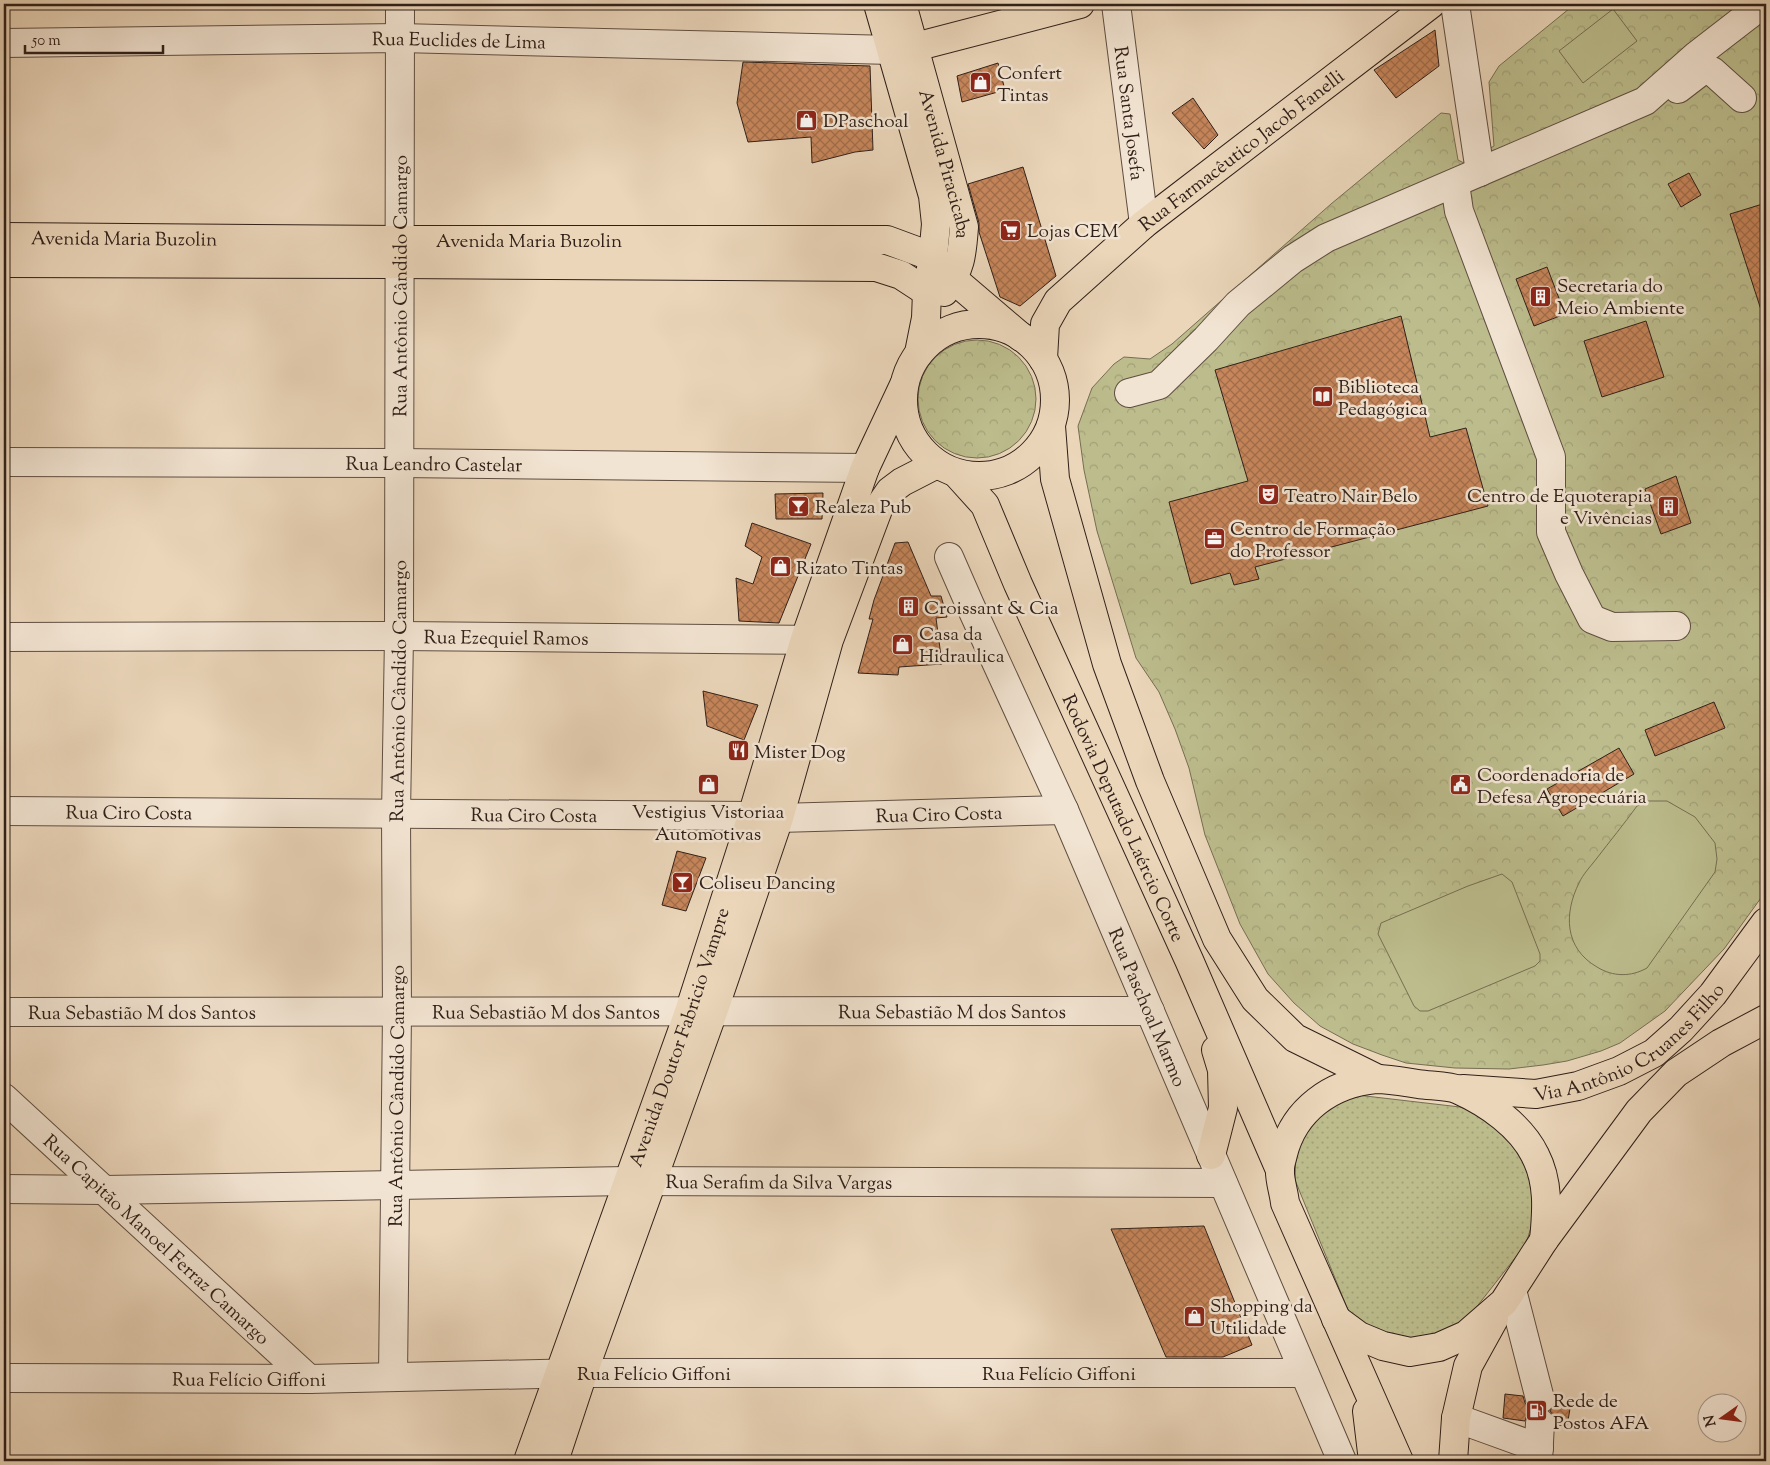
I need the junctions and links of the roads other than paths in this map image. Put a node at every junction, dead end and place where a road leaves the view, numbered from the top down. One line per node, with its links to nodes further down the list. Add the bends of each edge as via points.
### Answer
1 (400, 4): 9 (street, Rua Antônio Cândido Camargo)
2 (878, 4): 11 (main road, Avenida Piracicaba)
3 (902, 4): 11 (main road, Avenida Piracicaba)
4 (1080, 4): 11 (main road)
5 (1116, 4): 16 (street, Rua Santa Josefa)
6 (1431, 4): 16 (main road, Rua Farmacêutico Jacob Fanelli)
7 (1455, 4): 14 (street)
8 (1763, 4): 13 (street)
9 (400, 38): 10 (street, Rua Euclides de Lima); 11 (street, Rua Euclides de Lima); 18 (street, Rua Antônio Cândido Camargo)
10 (4, 43)
11 (904, 49): 19 (main road, Avenida Piracicaba, via 933,196 936,224); 21 (main road, Avenida Piracicaba, via 964,227 962,257)
12 (1742, 98): 13 (street, via 1712,71 1704,69 1657,105)
13 (1645, 101): 14 (street)
14 (1480, 172): 15 (street)
15 (1455, 184): 27 (street, via 1326,238 1293,259 1238,304 1159,385); 34 (street, via 1459,211 1551,457 1551,532 1569,574 1592,619 1612,628)
16 (1144, 224): 25 (main road, Rua Farmacêutico Jacob Fanelli, via 1058,301 1045,324)
17 (4, 237): 18 (main road, Avenida Maria Buzolin)
18 (400, 252): 19 (main road, Avenida Maria Buzolin, via 888,240); 20 (main road, Avenida Maria Buzolin); 22 (main road, Avenida Maria Buzolin, via 876,267 901,275); 30 (street, Rua Antônio Cândido Camargo)
19 (933, 257): 21 (main road, Avenida Maria Buzolin); 22 (main road, Avenida Piracicaba)
20 (4, 263)
21 (953, 279): 22 (main road, Avenida Piracicaba); 23 (main road, Avenida Maria Buzolin)
22 (927, 305): 24 (main road, Avenida Piracicaba)
23 (1021, 337): 24 (main road, via 1000,327 963,326 936,338); 25 (main road)
24 (919, 353): 26 (main road)
25 (1043, 359): 28 (main road, via 1052,380 1055,403)
26 (904, 385): 31 (main road, Avenida Doutor Fabricio Vampre); 32 (main road, via 903,408 908,429 920,449)
27 (1129, 393)
28 (1050, 426): 32 (main road, via 1040,446 1023,462 1003,473 980,477); 50 (main road, Rodovia Deputado Laércio Corte, via 1055,479 1107,664 1150,781 1217,940 1255,999 1294,1038)
29 (4, 462): 30 (street, Rua Leandro Castelar)
30 (400, 463): 31 (street, Rua Leandro Castelar); 35 (street, Rua Antônio Cândido Camargo)
31 (865, 468): 37 (main road, Avenida Doutor Fabricio Vampre)
32 (947, 469): 37 (main road, Avenida Doutor Fabricio Vampre, via 896,486 890,491 879,507); 44 (main road, Rodovia Deputado Laércio Corte, via 985,505)
33 (949, 557): 39 (street, Rua Paschoal Marmo)
34 (1676, 626)
35 (400, 636): 36 (street, Rua Ezequiel Ramos); 37 (street, Rua Ezequiel Ramos); 40 (street, Rua Antônio Cândido Camargo)
36 (4, 637)
37 (817, 639): 41 (main road, Avenida Doutor Fabricio Vampre); 42 (main road, Avenida Doutor Fabricio Vampre)
38 (4, 810): 40 (street, Rua Ciro Costa)
39 (1064, 810): 42 (street, Rua Ciro Costa); 48 (street, Rua Paschoal Marmo)
40 (396, 814): 41 (street, Rua Ciro Costa); 46 (street, Rua Antônio Cândido Camargo)
41 (752, 816): 42 (street, Rua Ciro Costa); 47 (main road, Avenida Doutor Fabricio Vampre)
42 (779, 818): 47 (main road, Avenida Doutor Fabricio Vampre)
43 (1766, 922): 51 (main road, Via Antônio Cruanes Filho, via 1713,994 1681,1030 1654,1053 1619,1071 1578,1086 1536,1094)
44 (1189, 960): 53 (main road, via 1222,1070 1223,1108); 54 (main road, Rodovia Deputado Laércio Corte)
45 (4, 1012): 46 (street, Rua Sebastião M dos Santos)
46 (397, 1012): 47 (street, Rua Sebastião M dos Santos); 57 (street, Rua Antônio Cândido Camargo)
47 (701, 1012): 48 (street, Rua Sebastião M dos Santos); 55 (main road, Avenida Doutor Fabricio Vampre)
48 (1150, 1012): 53 (street, Rua Paschoal Marmo)
49 (1766, 1019): 60 (main road, via 1676,1072 1639,1111)
50 (1378, 1079): 51 (main road, Via Antônio Cruanes Filho); 54 (main road, via 1331,1092 1311,1106 1295,1124)
51 (1457, 1089): 60 (main road, via 1505,1118 1519,1130 1535,1154 1546,1182)
52 (4, 1098): 59 (street, Rua Capitão Manoel Ferraz Camargo)
53 (1211, 1155): 56 (street, Rua Paschoal Marmo)
54 (1280, 1170): 62 (main road, via 1285,1203)
55 (640, 1181): 56 (street, Rua Serafim da Silva Vargas); 57 (street, Rua Serafim da Silva Vargas); 64 (main road, Avenida Doutor Fabricio Vampre)
56 (1223, 1183): 63 (street, Rua Paschoal Marmo)
57 (395, 1185): 59 (street, Rua Serafim da Silva Vargas); 65 (street, Rua Antônio Cândido Camargo)
58 (4, 1189): 59 (street, Rua Serafim da Silva Vargas)
59 (104, 1190): 67 (street, Rua Capitão Manoel Ferraz Camargo)
60 (1544, 1240): 61 (main road)
61 (1508, 1296): 62 (main road, via 1466,1335 1439,1347 1410,1352 1359,1336); 69 (main road, via 1468,1366); 70 (street)
62 (1336, 1319): 68 (main road)
63 (1304, 1372): 64 (street, Rua Felício Giffoni); 73 (street, Rua Paschoal Marmo)
64 (571, 1373): 65 (street, Rua Felício Giffoni); 71 (main road, Avenida Doutor Fabricio Vampre); 72 (main road, Avenida Doutor Fabricio Vampre)
65 (393, 1377): 67 (street, Rua Felício Giffoni)
66 (4, 1378): 67 (street, Rua Felício Giffoni)
67 (309, 1379)
68 (1363, 1380): 74 (main road); 75 (main road)
69 (1456, 1418): 70 (street); 76 (main road)
70 (1539, 1433)
71 (528, 1461)
72 (554, 1461)
73 (1342, 1461)
74 (1373, 1461)
75 (1399, 1461)
76 (1453, 1461)

